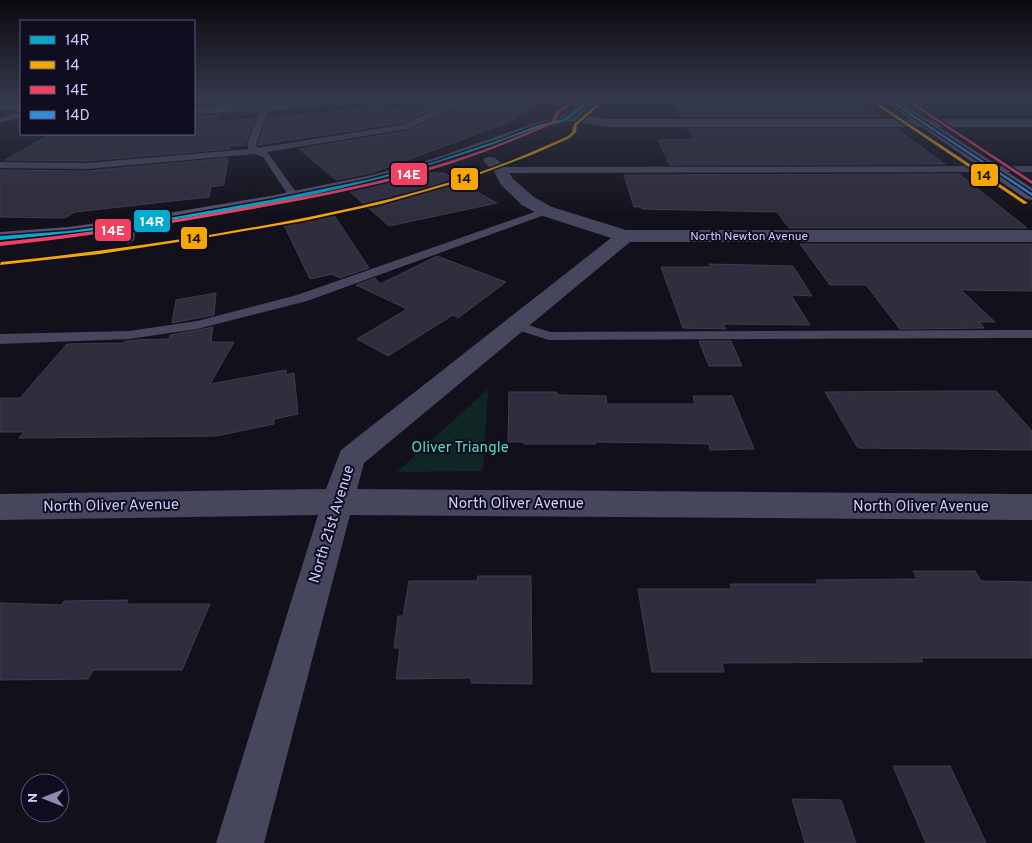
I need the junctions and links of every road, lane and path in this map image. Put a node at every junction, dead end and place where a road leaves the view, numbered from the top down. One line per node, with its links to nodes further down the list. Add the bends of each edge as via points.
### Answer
1 (254, 137): 6 (lane, via 251,145)
2 (340, 137): 6 (lane)
3 (512, 137): 12 (main road, via 431,166)
4 (546, 137): 8 (main road)
5 (946, 137): 9 (street)
6 (256, 151): 7 (lane, via 87,166); 12 (lane, via 266,155)
7 (0, 165)
8 (495, 166): 9 (lane); 13 (street, North Newton Avenue, via 516,192); 14 (main road, via 360,198)
9 (993, 169): 10 (lane); 11 (street)
10 (1032, 169)
11 (1032, 195)
12 (294, 196): 14 (main road)
13 (546, 211): 15 (street, North Newton Avenue); 21 (lane, via 302,298 197,325 130,335)
14 (129, 232): 17 (main road); 18 (main road)
15 (625, 236): 16 (street, North Newton Avenue); 19 (street, North 21st Avenue)
16 (1032, 236)
17 (0, 238)
18 (0, 254)
19 (516, 324): 20 (lane, via 549,336); 22 (street, North 21st Avenue, via 351,458)
20 (1032, 334)
21 (0, 339)
22 (337, 502): 23 (street, North Oliver Avenue); 24 (street, North Oliver Avenue); 25 (street, North 21st Avenue)
23 (0, 507)
24 (1032, 507)
25 (240, 843)

